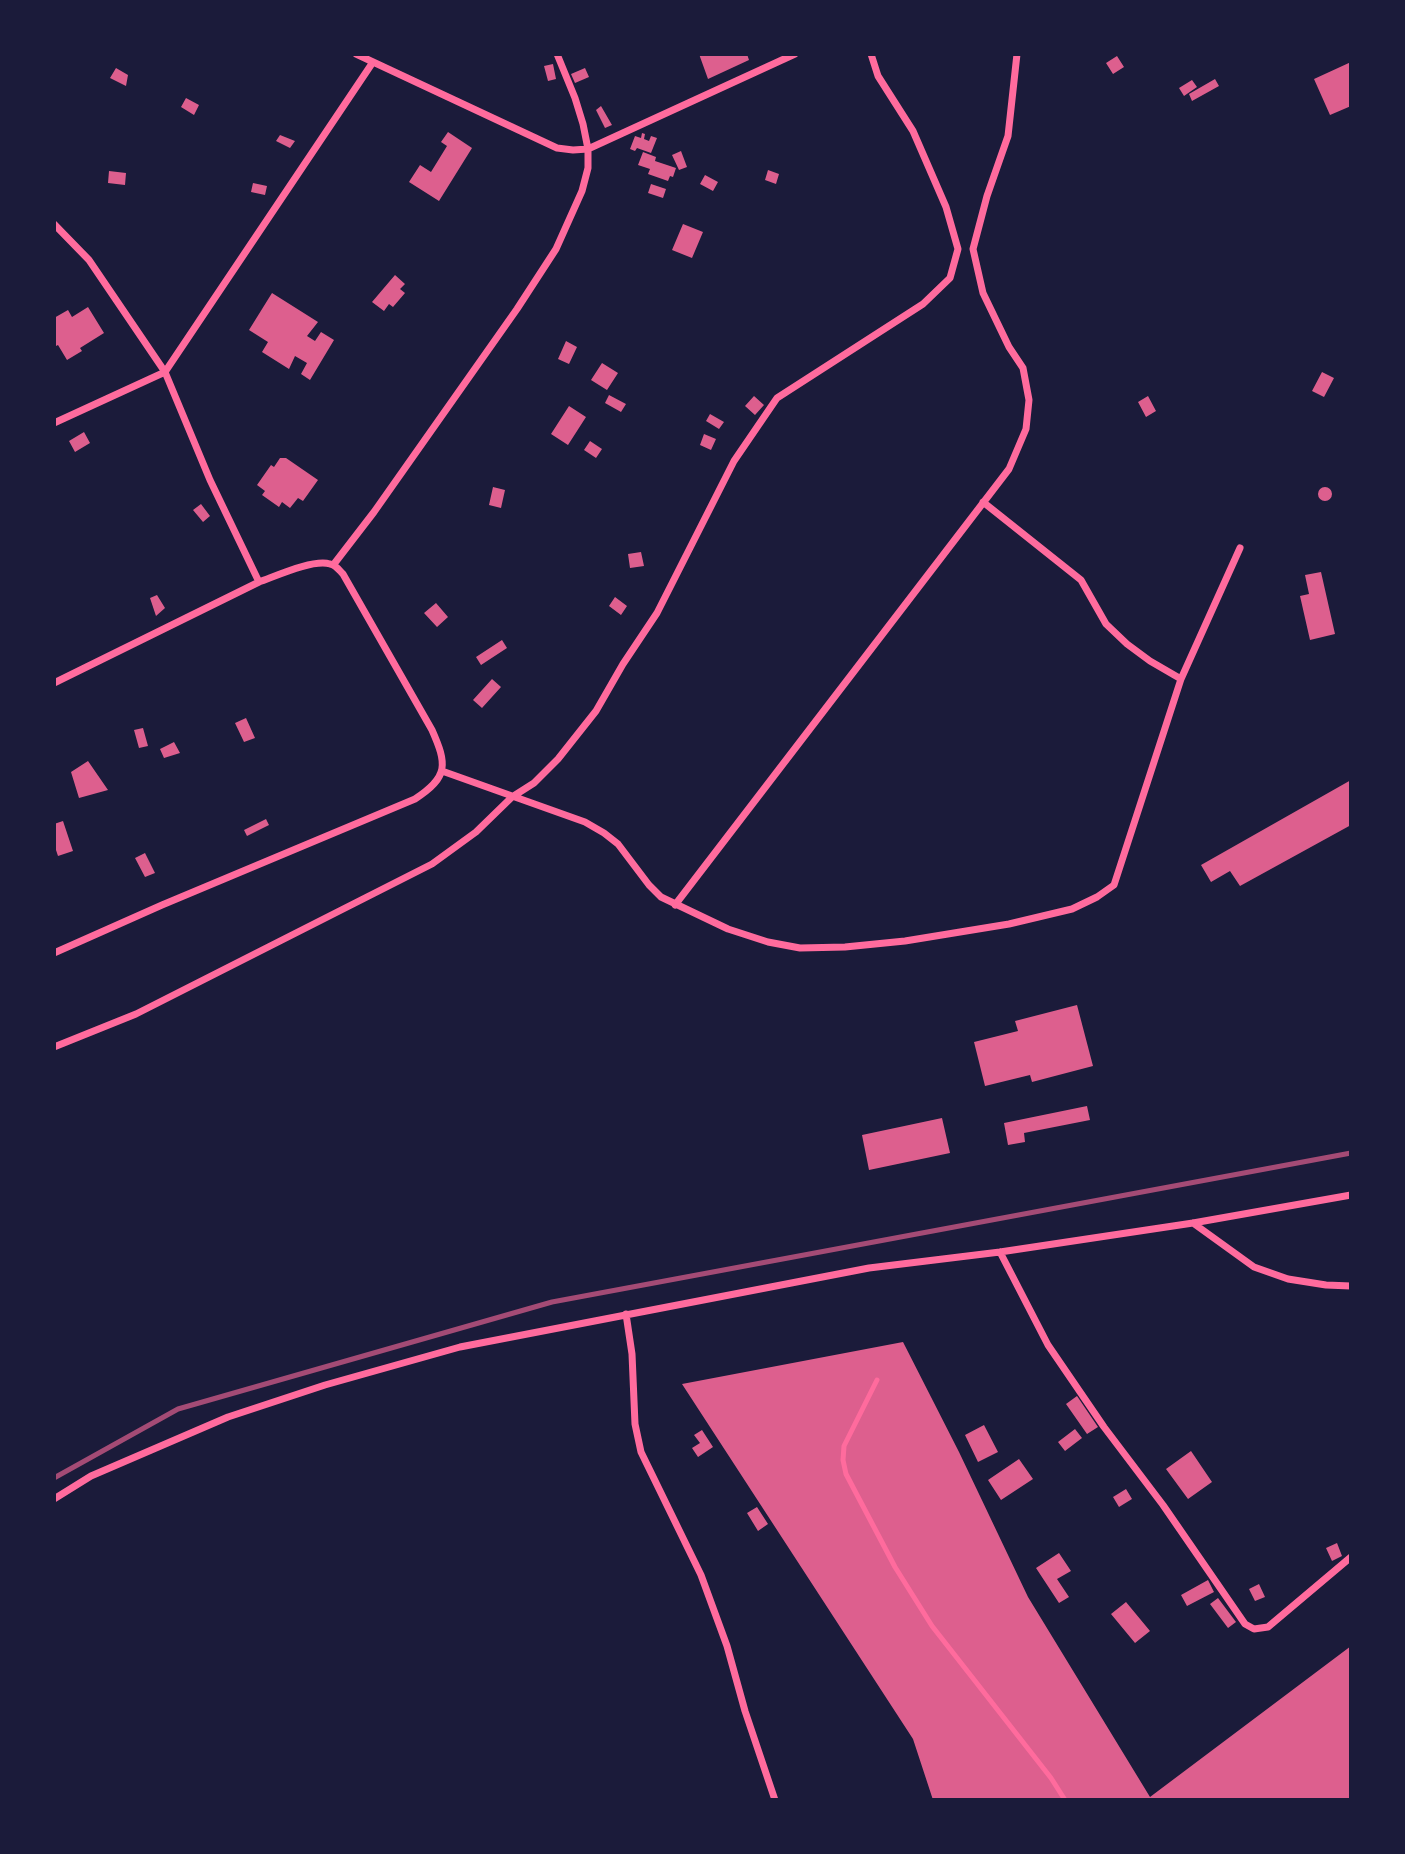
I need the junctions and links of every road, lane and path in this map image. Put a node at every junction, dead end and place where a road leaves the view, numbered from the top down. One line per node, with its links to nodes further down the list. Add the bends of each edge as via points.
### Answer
1 (356, 54): 6 (street)
2 (557, 54): 7 (street)
3 (794, 54): 7 (street)
4 (871, 54): 9 (street, via 878,76 913,131 946,207)
5 (1017, 54): 10 (street, via 1008,136)
6 (373, 62): 7 (street, via 557,148); 11 (street)
7 (588, 149): 15 (street, via 582,191 556,249)
8 (54, 224): 11 (street, via 89,260)
9 (958, 249): 10 (street); 20 (street, via 950,278 923,304 777,398 734,461 657,613 596,711 558,759)
10 (973, 249): 13 (street, via 983,293 1023,368 1029,400 1026,429 1009,469)
11 (165, 372): 12 (street); 16 (street)
12 (54, 423)
13 (983, 502): 17 (street, via 1081,580 1105,624 1127,644); 21 (street)
14 (1240, 548): 17 (street)
15 (334, 564): 16 (street, via 314,564); 19 (street, via 432,730 441,751)
16 (259, 582): 18 (street)
17 (1181, 679): 21 (street, via 1114,885 1072,909 905,942 800,948 738,932)
18 (54, 683)
19 (442, 771): 20 (street); 22 (street, via 433,787 415,799)
20 (512, 797): 21 (street, via 604,833 649,885); 23 (street, via 476,832 432,864 136,1014)
21 (675, 905)
22 (54, 953)
23 (54, 1047)
24 (1351, 1195): 25 (street)
25 (1193, 1223): 26 (street); 27 (street, via 1254,1267 1288,1279)
26 (1000, 1252): 28 (street, via 869,1268); 31 (street, via 1048,1345 1245,1625 1268,1628)
27 (1351, 1286)
28 (625, 1314): 30 (street, via 460,1347 325,1385 228,1417 91,1476); 32 (street, via 641,1452 701,1575)
29 (877, 1380): 33 (lane, via 844,1446 846,1474 932,1626)
30 (54, 1499)
31 (1351, 1557)
32 (775, 1800)
33 (1065, 1800)

